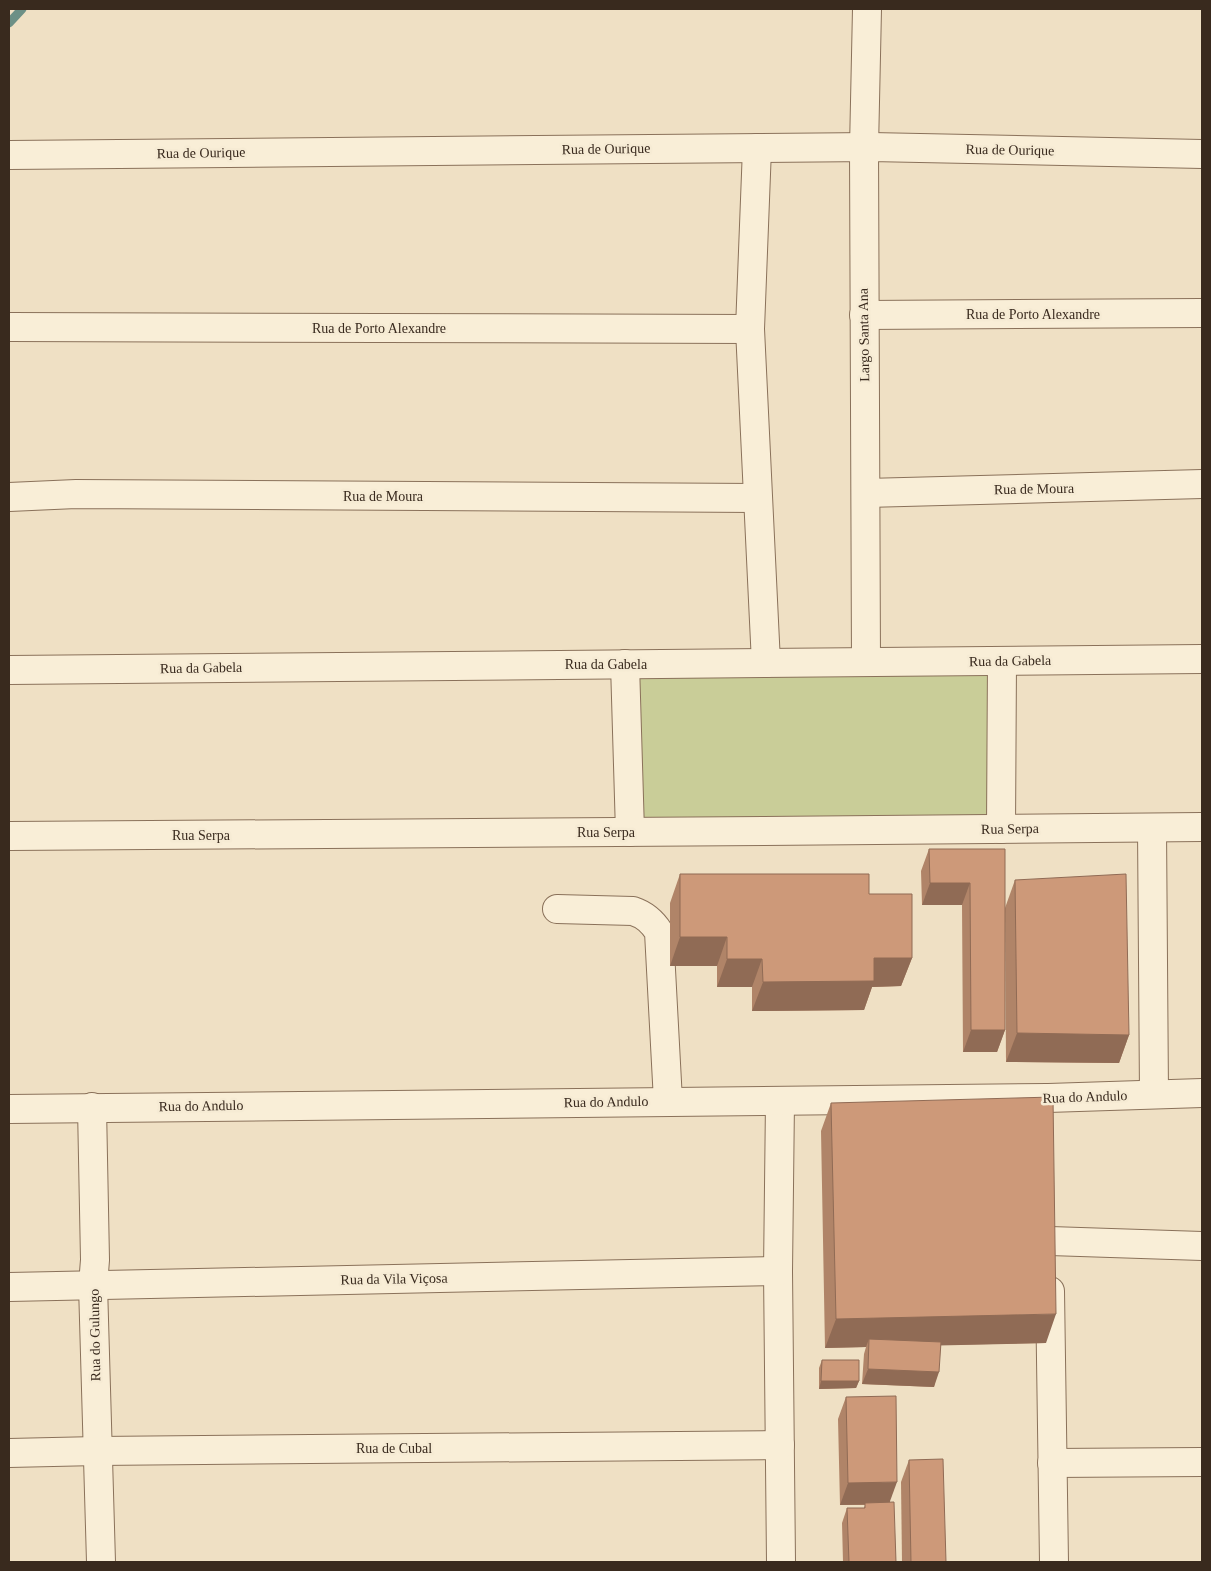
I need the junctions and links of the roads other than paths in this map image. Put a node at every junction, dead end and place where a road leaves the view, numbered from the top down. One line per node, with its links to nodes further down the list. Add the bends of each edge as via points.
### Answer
1 (866, 9): 3 (street, Largo Santa Ana)
2 (757, 148): 3 (street, Rua de Ourique); 5 (street, Rua de Ourique); 9 (street)
3 (864, 148): 4 (street, Rua de Ourique); 7 (street, Largo Santa Ana)
4 (1202, 154)
5 (9, 155)
6 (1202, 313): 7 (street, Rua de Porto Alexandre)
7 (864, 315): 11 (street, Largo Santa Ana)
8 (9, 327): 9 (street, Rua de Porto Alexandre)
9 (750, 329): 13 (street)
10 (1202, 484): 11 (street, Rua de Moura)
11 (866, 493): 15 (street, Largo Santa Ana)
12 (9, 497): 13 (street, Rua de Moura, via 76,494)
13 (757, 498): 17 (street)
14 (1202, 659): 16 (street, Rua da Gabela)
15 (866, 662): 16 (street, Rua da Gabela); 17 (street, Rua da Gabela)
16 (1002, 662): 22 (street)
17 (766, 663): 18 (street, Rua da Gabela)
18 (626, 664): 19 (street, Rua da Gabela); 23 (street)
19 (9, 670)
20 (1202, 827): 21 (street, Rua Serpa)
21 (1152, 828): 22 (street, Rua Serpa); 26 (street)
22 (1001, 829): 23 (street, Rua Serpa)
23 (630, 832): 24 (street, Rua Serpa)
24 (9, 836)
25 (557, 909): 29 (street, via 633,911 653,922 659,932)
26 (1154, 1094): 27 (street, Rua do Andulo); 28 (street, Rua do Andulo)
27 (1202, 1094)
28 (1048, 1098): 30 (street, Rua do Andulo); 33 (street)
29 (668, 1101): 30 (street, Rua do Andulo); 31 (street, Rua do Andulo)
30 (780, 1101): 37 (street)
31 (92, 1107): 32 (street, Rua do Andulo); 38 (street, Rua do Gulungo)
32 (9, 1109)
33 (1048, 1126)
34 (1050, 1212): 35 (street)
35 (1050, 1241): 36 (street); 44 (street)
36 (1202, 1246)
37 (778, 1271): 38 (street, Rua da Vila Viçosa); 40 (street)
38 (93, 1285): 39 (street, Rua da Vila Viçosa); 41 (street, Rua do Gulungo)
39 (9, 1287)
40 (780, 1445): 41 (street, Rua de Cubal); 46 (street)
41 (97, 1451): 42 (street, Rua de Cubal); 45 (street, Rua do Gulungo)
42 (9, 1453)
43 (1202, 1462): 44 (street)
44 (1052, 1463): 47 (street)
45 (101, 1562)
46 (781, 1562)
47 (1054, 1562)

